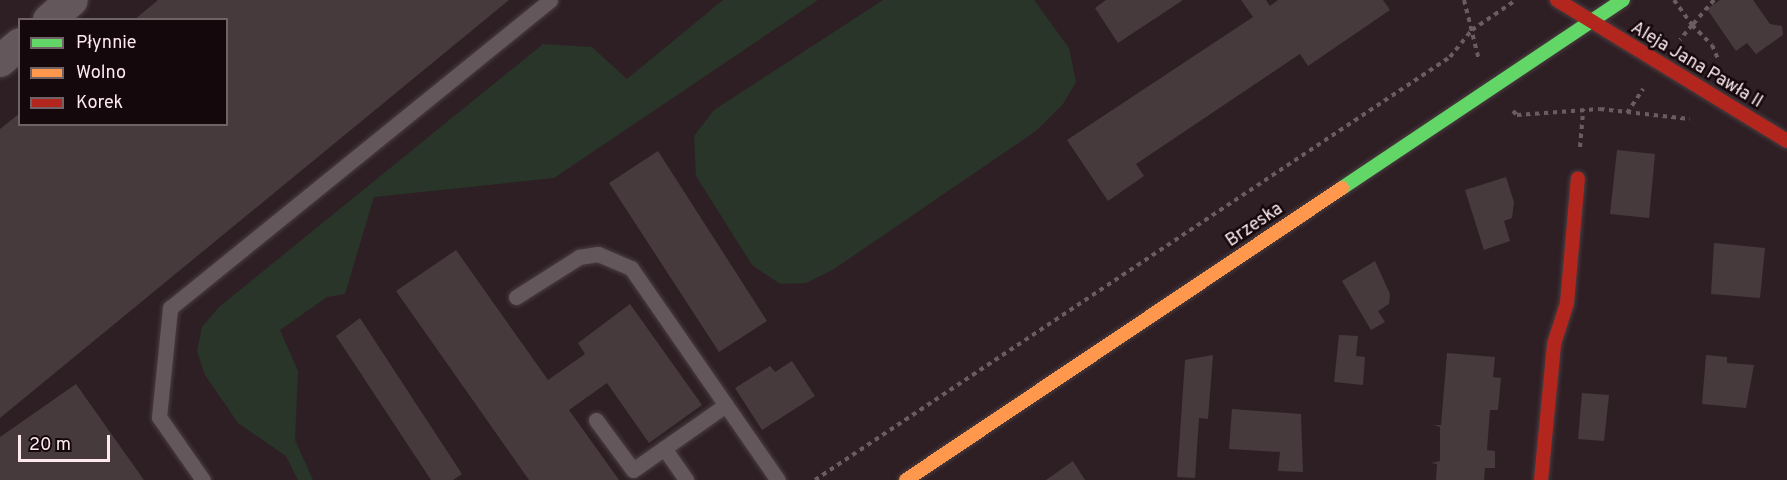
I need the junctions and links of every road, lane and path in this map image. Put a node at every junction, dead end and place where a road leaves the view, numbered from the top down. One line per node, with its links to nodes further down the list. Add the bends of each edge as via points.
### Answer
1 (72, 0): 9 (street)
2 (550, 0): 29 (lane, via 170,308 159,417)
3 (1464, 0): 12 (path)
4 (1515, 0): 12 (path)
5 (1557, 0): 10 (street, Aleja Jana Pawła II)
6 (1623, 0): 10 (street, Brzeska)
7 (1674, 0): 11 (path)
8 (1714, 0): 11 (path)
9 (51, 18)
10 (1589, 23): 23 (street, Aleja Jana Pawła II); 33 (street, Brzeska)
11 (1692, 25): 13 (path); 15 (path)
12 (1472, 30): 17 (path); 32 (path, via 1450,57)
13 (1712, 45)
14 (18, 46): 16 (street)
15 (1676, 46)
16 (0, 61)
17 (1480, 63)
18 (1644, 89): 21 (path)
19 (1583, 109): 20 (path, via 1517,115); 21 (path); 24 (path)
20 (1512, 110)
21 (1627, 113): 22 (path)
22 (1677, 120)
23 (1787, 141)
24 (1578, 178): 34 (street, via 1567,303 1554,344)
25 (516, 297): 26 (lane, via 579,257 598,254 617,258 645,286)
26 (726, 405): 28 (lane); 31 (lane)
27 (596, 420): 28 (lane, via 633,470)
28 (664, 448): 30 (lane)
29 (203, 480)
30 (686, 480)
31 (778, 480)
32 (815, 480)
33 (906, 480)
34 (1541, 480)

